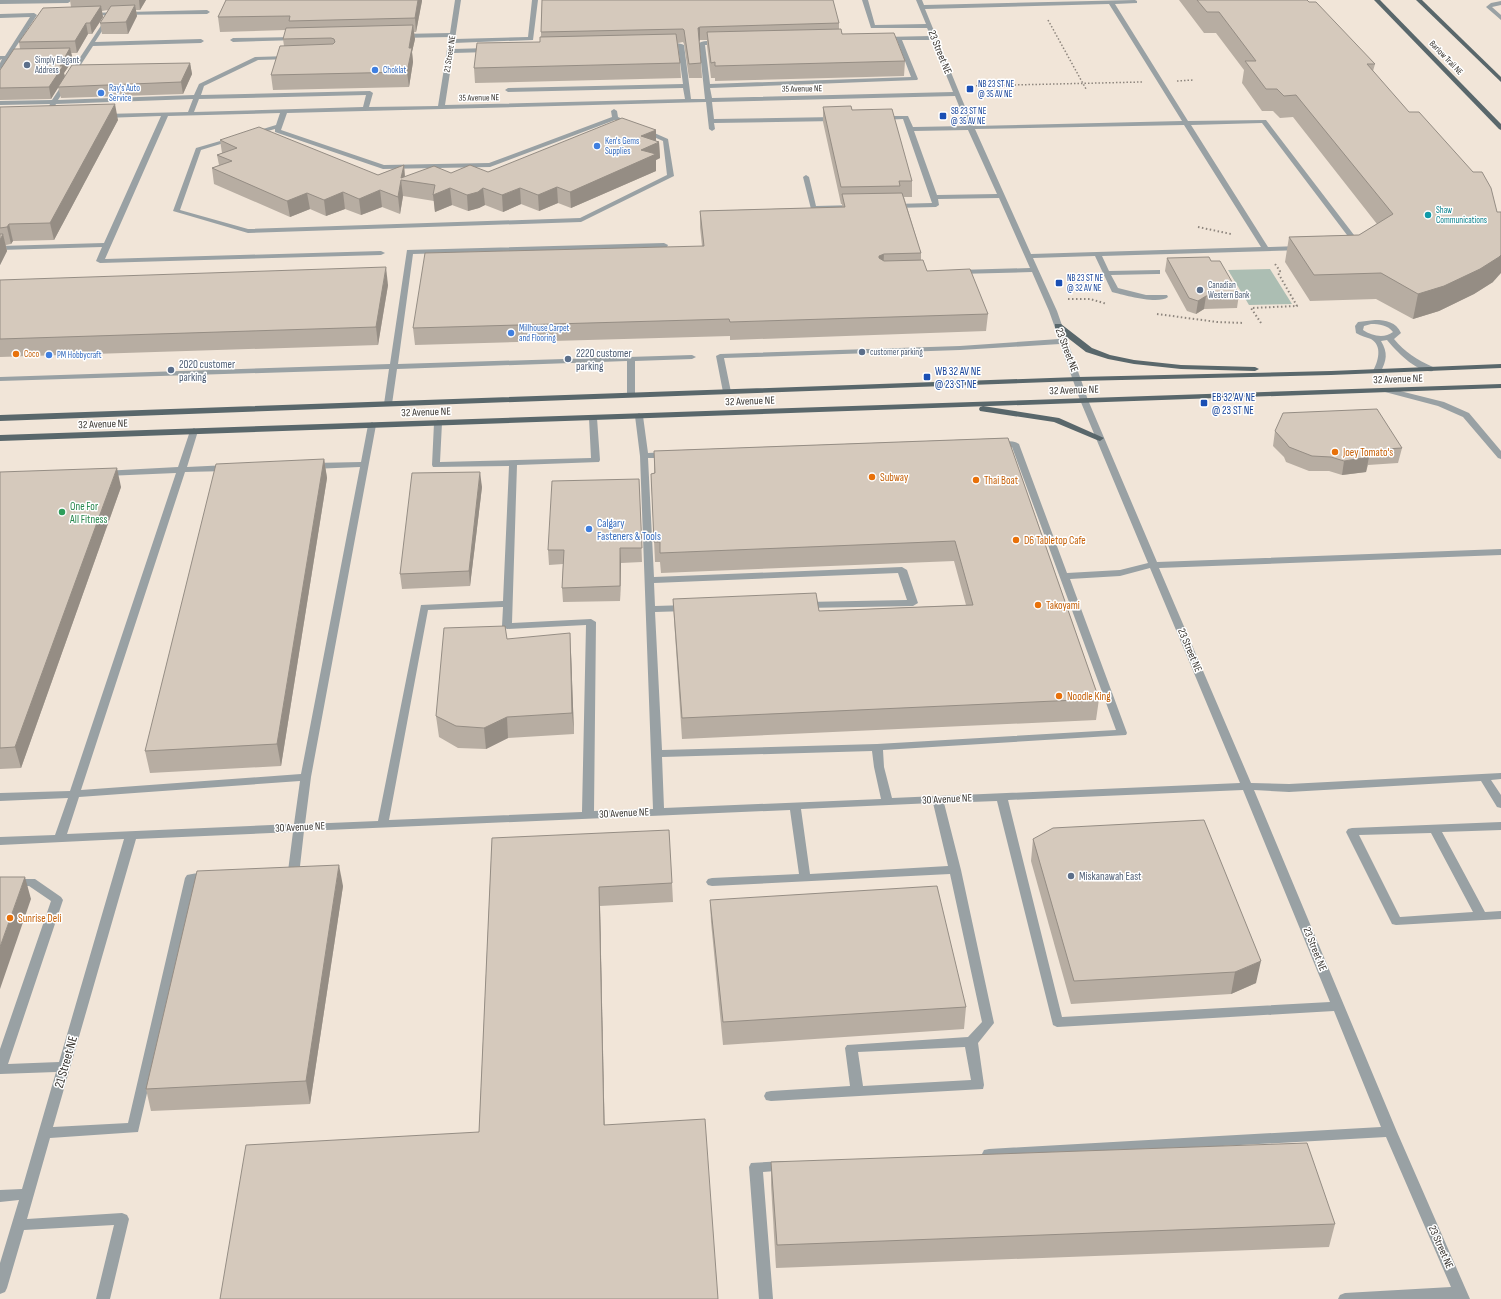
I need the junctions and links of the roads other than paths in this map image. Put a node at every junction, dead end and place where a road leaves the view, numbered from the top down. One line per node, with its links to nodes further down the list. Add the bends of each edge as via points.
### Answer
1 (458, 0): 24 (street, 21 Street NE)
2 (534, 0): 24 (street, via 531,39)
3 (865, 0): 21 (street, via 873,27)
4 (980, 0): 11 (street)
5 (1377, 0): 70 (main road, Barlow Trail NE)
6 (1419, 0): 41 (main road)
7 (68, 1): 9 (street)
8 (1134, 1): 12 (street)
9 (0, 2)
10 (1053, 2): 11 (street); 12 (street)
11 (920, 3): 21 (street, 23 Street NE)
12 (1111, 3): 67 (street)
13 (1501, 3): 20 (street, via 1489,7)
14 (207, 12): 16 (street)
15 (87, 14): 16 (street)
16 (110, 14): 31 (street)
17 (34, 15): 18 (street); 19 (street); 39 (street)
18 (42, 15)
19 (0, 16)
20 (1501, 18)
21 (930, 26): 25 (street, 23 Street NE)
22 (390, 36): 24 (street)
23 (303, 38): 28 (street)
24 (452, 38): 34 (street, 21 Street NE)
25 (934, 38): 27 (street); 45 (street, 23 Street NE)
26 (876, 39): 27 (street)
27 (899, 39): 43 (street, via 915,79)
28 (233, 40)
29 (201, 41): 31 (street)
30 (725, 43): 43 (street, via 702,43)
31 (91, 44): 36 (street)
32 (657, 46): 42 (street, via 681,46)
33 (498, 50): 34 (street)
34 (450, 51): 54 (street, 21 Street NE)
35 (75, 56): 36 (street)
36 (83, 56): 50 (street)
37 (14, 57): 39 (street)
38 (295, 57): 46 (street, via 257,58 201,86)
39 (3, 58): 40 (street)
40 (0, 67)
41 (1501, 80)
42 (686, 86): 44 (street); 48 (street)
43 (707, 86): 49 (street)
44 (508, 90)
45 (958, 94): 47 (street, 35 Avenue NE); 69 (street, 23 Street NE)
46 (197, 97): 50 (street); 55 (street, via 370,93); 57 (street)
47 (854, 97): 49 (street, 35 Avenue NE); 53 (street)
48 (688, 101): 49 (street, 35 Avenue NE); 52 (street, 35 Avenue NE)
49 (709, 101): 66 (street)
50 (54, 102): 51 (street); 61 (street)
51 (0, 103)
52 (614, 103): 54 (street, 35 Avenue NE); 63 (street)
53 (856, 104)
54 (441, 108): 55 (street, 35 Avenue NE)
55 (365, 110): 56 (street, 35 Avenue NE)
56 (284, 112): 57 (street, 35 Avenue NE); 68 (street)
57 (190, 114): 58 (street, 35 Avenue NE)
58 (164, 115): 59 (street, 35 Avenue NE); 78 (street)
59 (93, 117)
60 (38, 118): 61 (street)
61 (46, 118): 62 (street)
62 (53, 118)
63 (615, 118): 68 (street, via 490,165 383,167 277,131); 68 (street, via 666,140 671,176 581,220 248,231 176,211 198,149)
64 (844, 118): 66 (street)
65 (875, 118): 72 (street, via 906,117)
66 (711, 121): 71 (street)
67 (1185, 122): 69 (street); 80 (street, via 1264,121 1350,235 1352,240 1349,243); 83 (street)
68 (278, 126)
69 (971, 128): 72 (street); 74 (street, 23 Street NE)
70 (1501, 128)
71 (712, 129)
72 (910, 129): 75 (street)
73 (806, 177): 76 (street, via 813,208)
74 (1001, 196): 75 (street); 86 (street, 23 Street NE)
75 (934, 197): 77 (street, via 936,205)
76 (867, 206)
77 (890, 206)
78 (107, 245): 81 (street); 84 (street, via 100,261)
79 (664, 245): 99 (street, via 410,252)
80 (1336, 246)
81 (0, 248)
82 (1309, 248): 83 (street)
83 (1266, 249): 85 (street)
84 (381, 253)
85 (1097, 253): 86 (street); 90 (street)
86 (1028, 256): 87 (street, 23 Street NE)
87 (1034, 270): 88 (street); 92 (street, 23 Street NE)
88 (946, 272)
89 (1157, 272): 90 (street)
90 (1107, 273): 91 (street, via 1115,290 1146,297)
91 (1164, 297)
92 (1058, 326): 95 (street, 23 Street NE); 102 (main road, via 1089,350 1134,362 1181,367)
93 (1375, 338): 94 (street); 94 (street, via 1359,331 1359,326 1371,322 1389,325 1396,334); 101 (street, via 1384,352)
94 (1389, 338): 100 (street, via 1408,359)
95 (1064, 341): 104 (street, 23 Street NE); 107 (street, via 960,348 720,356)
96 (692, 357): 97 (street)
97 (631, 359): 99 (street); 108 (street)
98 (1501, 366): 100 (main road, 32 Avenue NE)
99 (394, 367): 103 (street); 110 (street)
100 (1430, 369): 101 (main road, 32 Avenue NE)
101 (1377, 371): 102 (main road, 32 Avenue NE)
102 (1331, 373): 104 (main road, 32 Avenue NE)
103 (0, 379)
104 (1078, 379): 107 (main road, 32 Avenue NE); 109 (street, 23 Street NE)
105 (1501, 386): 106 (main road, 32 Avenue NE)
106 (1388, 390): 109 (main road, 32 Avenue NE); 123 (street, via 1441,404 1466,415)
107 (727, 392): 108 (main road, 32 Avenue NE)
108 (631, 395): 110 (main road, 32 Avenue NE)
109 (1084, 400): 111 (main road, 32 Avenue NE); 119 (street, 23 Street NE)
110 (388, 404): 113 (main road, 32 Avenue NE)
111 (951, 405): 112 (main road, 32 Avenue NE); 119 (main road, via 1042,417)
112 (638, 416): 114 (main road, 32 Avenue NE); 122 (street)
113 (0, 418)
114 (593, 418): 115 (main road, 32 Avenue NE); 124 (street, via 596,460)
115 (438, 423): 116 (main road, 32 Avenue NE); 124 (street, via 436,465)
116 (372, 425): 117 (main road, 32 Avenue NE); 125 (street)
117 (194, 432): 118 (main road, 32 Avenue NE); 128 (street)
118 (0, 438)
119 (1100, 438): 131 (street, 23 Street NE)
120 (984, 445): 132 (street, via 1015,444)
121 (676, 455): 122 (street)
122 (644, 456): 133 (street)
123 (1501, 456)
124 (513, 463): 134 (street)
125 (364, 464): 126 (street); 142 (street)
126 (303, 466)
127 (234, 468): 128 (street)
128 (180, 470): 129 (street); 144 (street)
129 (94, 474)
130 (1501, 552): 131 (street)
131 (1153, 565): 132 (street, via 1120,573); 143 (street, 23 Street NE)
132 (1064, 576): 138 (street, via 1122,733)
133 (649, 580): 135 (street, via 902,570 913,603); 137 (street)
134 (508, 604): 152 (street, via 507,626 591,622); 153 (street, via 424,607)
135 (793, 606)
136 (698, 608): 137 (street)
137 (650, 609): 139 (street)
138 (877, 746): 139 (street); 148 (street)
139 (658, 754): 151 (street)
140 (1501, 776): 141 (street, 30 Avenue NE)
141 (1484, 777): 143 (street, 30 Avenue NE, via 1289,788); 149 (street)
142 (306, 778): 144 (street); 155 (street)
143 (1247, 786): 145 (street, 30 Avenue NE); 168 (street, 23 Street NE)
144 (74, 794): 146 (street); 158 (street)
145 (1001, 796): 147 (street, 30 Avenue NE); 168 (street, via 1057,1022)
146 (0, 797)
147 (937, 799): 148 (street, 30 Avenue NE); 160 (street)
148 (887, 802): 150 (street, 30 Avenue NE)
149 (1501, 804)
150 (795, 806): 151 (street, 30 Avenue NE); 163 (street)
151 (659, 811): 152 (street, 30 Avenue NE)
152 (588, 815): 153 (street, 30 Avenue NE)
153 (383, 824): 155 (street, 30 Avenue NE)
154 (1501, 826): 156 (street)
155 (299, 828): 157 (street, 30 Avenue NE); 161 (street, via 293,875)
156 (1435, 829): 167 (street); 167 (street, via 1352,832 1396,920)
157 (131, 835): 158 (street, 30 Avenue NE); 170 (street, 21 Street NE)
158 (60, 838): 159 (street, 30 Avenue NE)
159 (0, 841)
160 (955, 870): 163 (street); 169 (street, via 988,1023)
161 (277, 875)
162 (222, 877): 174 (street, via 191,878 133,1128)
163 (805, 878): 164 (street)
164 (712, 882)
165 (0, 883): 171 (street, via 32,882 57,900)
166 (1501, 915): 167 (street)
167 (1481, 916)
168 (1338, 1006): 175 (street, 23 Street NE)
169 (970, 1042): 172 (street, via 851,1048); 172 (street, via 978,1085)
170 (64, 1067): 171 (street); 174 (street, 21 Street NE)
171 (0, 1068)
172 (857, 1091): 173 (street)
173 (771, 1096)
174 (45, 1132): 178 (street, 21 Street NE)
175 (1390, 1132): 176 (street); 182 (street, 23 Street NE)
176 (978, 1155)
177 (796, 1165): 184 (street, via 756,1167)
178 (27, 1194): 179 (street); 180 (street, 21 Street NE)
179 (0, 1196)
180 (18, 1225): 181 (street, 21 Street NE); 183 (street, via 122,1219)
181 (0, 1288)
182 (1462, 1296): 185 (street)
183 (103, 1299)
184 (766, 1299)
185 (1345, 1299)

